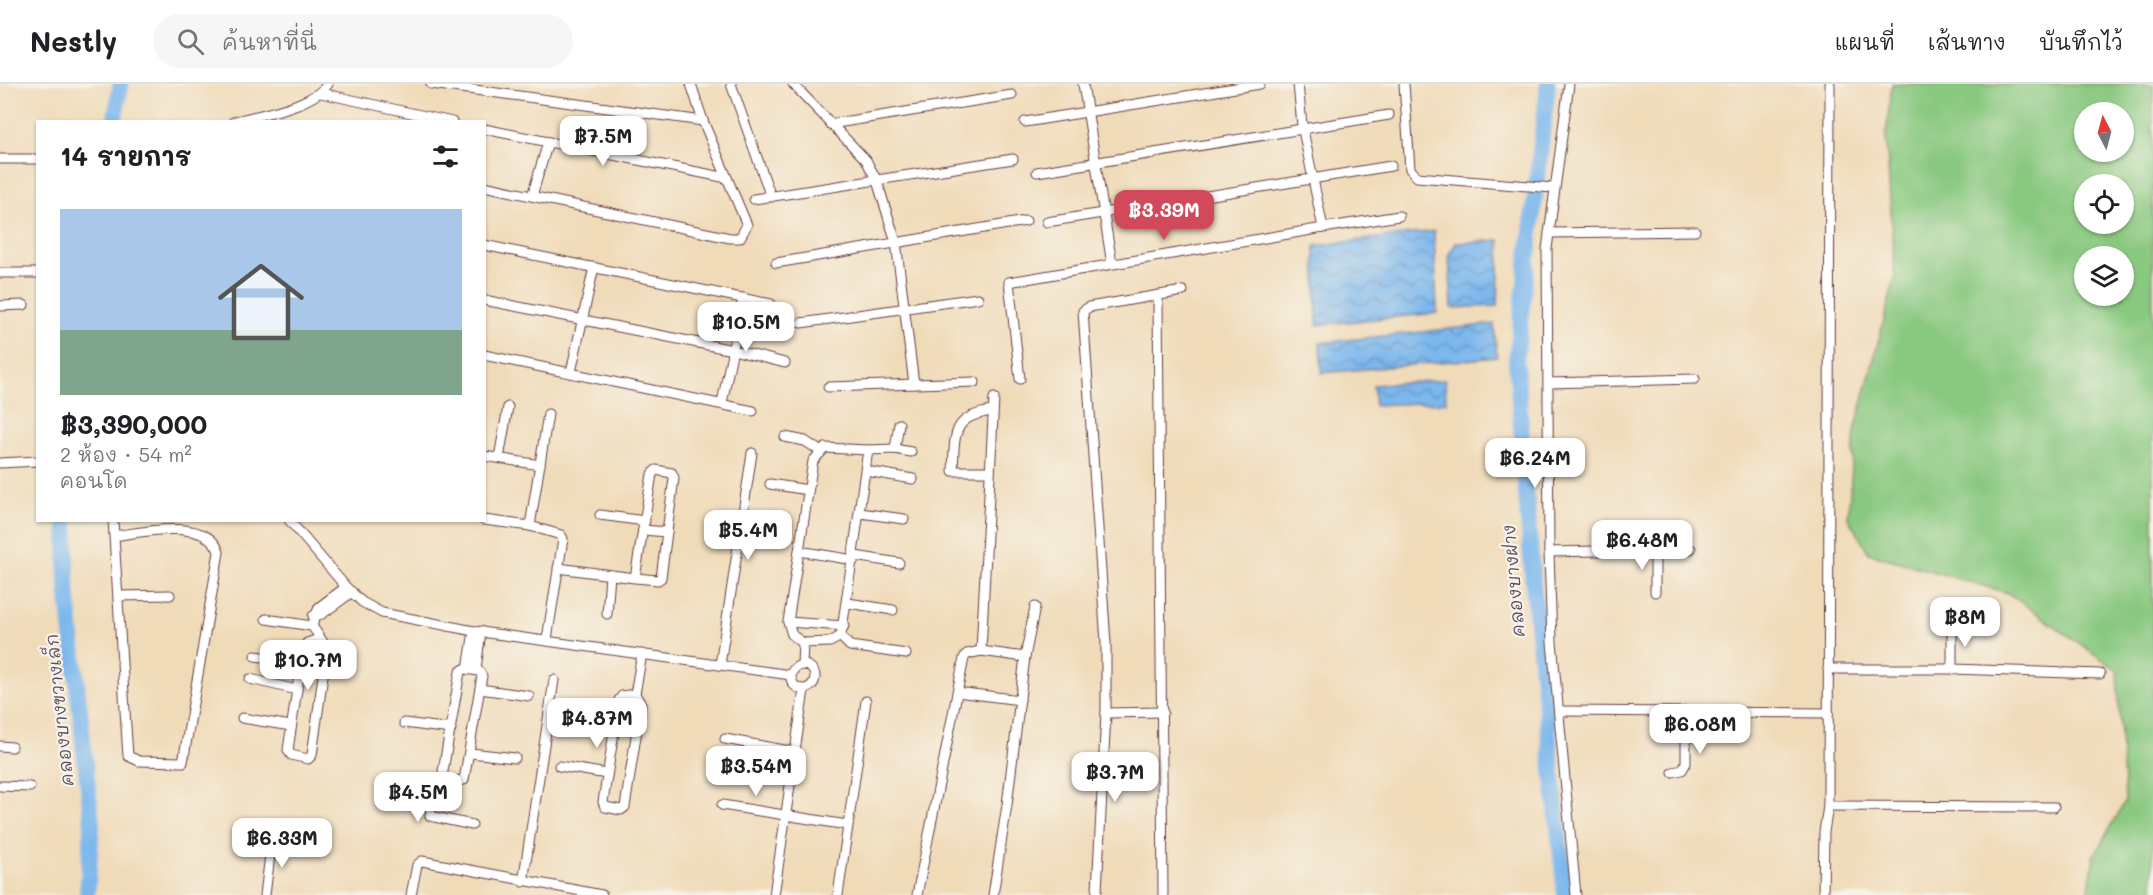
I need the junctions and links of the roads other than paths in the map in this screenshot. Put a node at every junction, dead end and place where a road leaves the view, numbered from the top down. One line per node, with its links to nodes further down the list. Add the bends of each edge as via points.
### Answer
1 (328, 84): 13 (street)
2 (430, 84): 14 (street)
3 (513, 84): 14 (street)
4 (691, 84): 20 (street)
5 (731, 84): 38 (street)
6 (793, 84): 22 (street)
7 (1083, 84): 16 (street)
8 (1260, 84): 16 (street)
9 (1298, 84): 24 (street)
10 (1404, 84): 36 (street, via 1412,173 1418,177)
11 (1569, 84): 36 (street)
12 (1830, 84): 145 (street)
13 (321, 93): 18 (street); 19 (street)
14 (512, 94): 20 (street)
15 (1012, 95): 22 (street)
16 (1087, 112): 21 (street); 29 (street)
17 (1389, 115): 24 (street)
18 (240, 120)
19 (443, 120)
20 (703, 121): 32 (street)
21 (1026, 122)
22 (830, 124): 34 (street, via 866,160)
23 (486, 129): 25 (street)
24 (1303, 129): 29 (street); 33 (street)
25 (548, 142): 32 (street); 37 (street)
26 (0, 159): 27 (street)
27 (36, 159)
28 (1013, 159): 34 (street)
29 (1095, 163): 31 (street); 40 (street)
30 (1392, 166): 33 (street)
31 (1037, 172)
32 (727, 178): 37 (street, via 747,225 740,238)
33 (1313, 179): 40 (street); 44 (street)
34 (877, 182): 38 (street); 47 (street)
35 (486, 186): 37 (street)
36 (1553, 188): 46 (street)
37 (532, 196)
38 (771, 197): 39 (street)
39 (754, 199)
40 (1104, 213): 43 (street); 50 (street)
41 (1399, 216): 44 (street)
42 (1026, 221): 47 (street)
43 (1047, 222)
44 (1323, 228): 50 (street)
45 (1695, 231): 46 (street)
46 (1549, 233): 72 (street)
47 (896, 242): 49 (street); 62 (street)
48 (486, 245): 51 (street)
49 (776, 263)
50 (1112, 264): 69 (street, via 1009,282)
51 (594, 267): 56 (street); 63 (street)
52 (0, 273): 53 (street)
53 (36, 273)
54 (1183, 291): 55 (street)
55 (1158, 297): 160 (street); 163 (street, via 1083,311 1103,590)
56 (743, 298): 59 (street); 65 (street)
57 (978, 298): 62 (street)
58 (486, 300): 63 (street)
59 (771, 304)
60 (24, 305): 61 (street)
61 (0, 306)
62 (905, 309): 64 (street); 73 (street)
63 (583, 320): 65 (street); 68 (street)
64 (801, 323)
65 (733, 350): 67 (street); 76 (street)
66 (486, 355): 68 (street)
67 (785, 363)
68 (571, 372): 76 (street)
69 (1020, 379)
70 (1695, 379): 72 (street)
71 (975, 382): 73 (street)
72 (1549, 383): 112 (street)
73 (914, 384): 74 (street)
74 (828, 387)
75 (994, 398): 79 (street)
76 (723, 403): 78 (street)
77 (508, 406): 89 (street)
78 (753, 411)
79 (993, 411): 94 (street); 94 (street, via 968,418 959,425 953,471)
80 (548, 414): 92 (street)
81 (899, 424): 83 (street)
82 (785, 437): 85 (street, via 805,441)
83 (895, 448): 84 (street); 86 (street)
84 (868, 450): 85 (street, via 832,447); 93 (street)
85 (820, 451): 97 (street, via 813,460)
86 (911, 452)
87 (752, 453): 142 (street)
88 (486, 456): 89 (street)
89 (499, 458): 92 (street)
90 (36, 461): 91 (street)
91 (0, 463)
92 (540, 465): 105 (street)
93 (866, 471): 95 (street); 98 (street)
94 (990, 471): 136 (street)
95 (913, 479)
96 (770, 484): 97 (street)
97 (808, 490): 111 (street)
98 (860, 513): 100 (street); 113 (street)
99 (600, 515): 106 (street)
100 (904, 519)
101 (486, 520): 105 (street)
102 (113, 522): 108 (street)
103 (292, 522): 118 (street)
104 (178, 524): 108 (street); 121 (street, via 210,539 219,552 183,762 139,761 128,756)
105 (530, 526): 115 (street, via 561,535)
106 (644, 526): 107 (street); 107 (street, via 653,471 672,473); 117 (street)
107 (667, 532): 117 (street, via 660,580)
108 (114, 536): 121 (street)
109 (1655, 549): 110 (street); 112 (street); 119 (street)
110 (1691, 549)
111 (799, 551): 113 (street); 128 (street)
112 (1549, 552): 159 (street)
113 (854, 558): 114 (street); 122 (street)
114 (899, 563)
115 (558, 568): 116 (street); 134 (street)
116 (610, 575): 117 (street); 125 (street)
117 (635, 578)
118 (349, 590): 127 (street, via 319,607); 131 (street, via 382,613)
119 (1655, 592)
120 (170, 595): 121 (street)
121 (118, 596)
122 (848, 603): 124 (street); 129 (street)
123 (1035, 607): 140 (street)
124 (893, 610)
125 (607, 614)
126 (266, 619): 127 (street)
127 (313, 621): 133 (street)
128 (788, 622): 129 (street); 135 (street, via 792,635)
129 (844, 626): 132 (street)
130 (1952, 627): 146 (street)
131 (477, 631): 134 (street); 144 (street)
132 (841, 637): 135 (street); 138 (street, via 850,646)
133 (319, 639): 141 (street, via 307,643); 166 (street, via 327,654 311,758 289,753)
134 (547, 639): 137 (street)
135 (803, 644): 143 (street)
136 (981, 651): 140 (street); 154 (street, via 964,658)
137 (642, 654): 142 (street); 155 (street)
138 (906, 654)
139 (255, 656): 141 (street)
140 (1025, 657): 157 (street)
141 (300, 662): 152 (street)
142 (720, 665): 148 (street)
143 (802, 665): 148 (street); 153 (street, via 812,668 816,676 814,684)
144 (472, 669): 151 (street, via 481,673); 167 (street, via 460,672)
145 (1828, 669): 146 (street); 162 (street)
146 (1952, 669): 147 (street)
147 (2100, 674)
148 (791, 675): 153 (street, via 793,685)
149 (250, 679): 152 (street)
150 (554, 680): 187 (street)
151 (480, 689): 156 (street); 172 (street)
152 (297, 690): 166 (street)
153 (804, 690): 171 (street)
154 (957, 692): 157 (street); 194 (street)
155 (634, 694): 176 (street, via 619,700); 176 (street, via 641,704 623,810 603,805)
156 (529, 696)
157 (1020, 700): 195 (street)
158 (866, 701): 185 (street)
159 (1559, 711): 161 (street); 197 (street)
160 (1163, 712): 163 (street); 196 (street)
161 (1686, 712): 162 (street); 175 (street, via 1686,763 1682,770)
162 (1828, 712): 181 (street)
163 (1106, 713): 188 (street)
164 (242, 718): 166 (street)
165 (404, 723): 167 (street)
166 (291, 726)
167 (451, 729): 177 (street)
168 (725, 739): 171 (street)
169 (0, 746): 170 (street)
170 (12, 747)
171 (795, 752): 183 (street)
172 (471, 753): 173 (street); 177 (street, via 464,780)
173 (515, 758)
174 (559, 766): 176 (street)
175 (1673, 772)
176 (607, 774)
177 (443, 780): 184 (street, via 432,797 430,816)
178 (0, 786): 179 (street)
179 (30, 787)
180 (722, 805): 183 (street)
181 (1828, 806): 182 (street); 198 (street)
182 (2054, 807)
183 (786, 815): 185 (street); 192 (street)
184 (472, 825)
185 (847, 825): 193 (street)
186 (272, 839): 189 (street)
187 (523, 882): 190 (street, via 422,861 417,865); 191 (street)
188 (1097, 891)
189 (265, 895)
190 (411, 895)
191 (602, 895)
192 (774, 895)
193 (838, 895)
194 (917, 895)
195 (993, 895)
196 (1163, 895)
197 (1576, 895)
198 (1823, 895)

